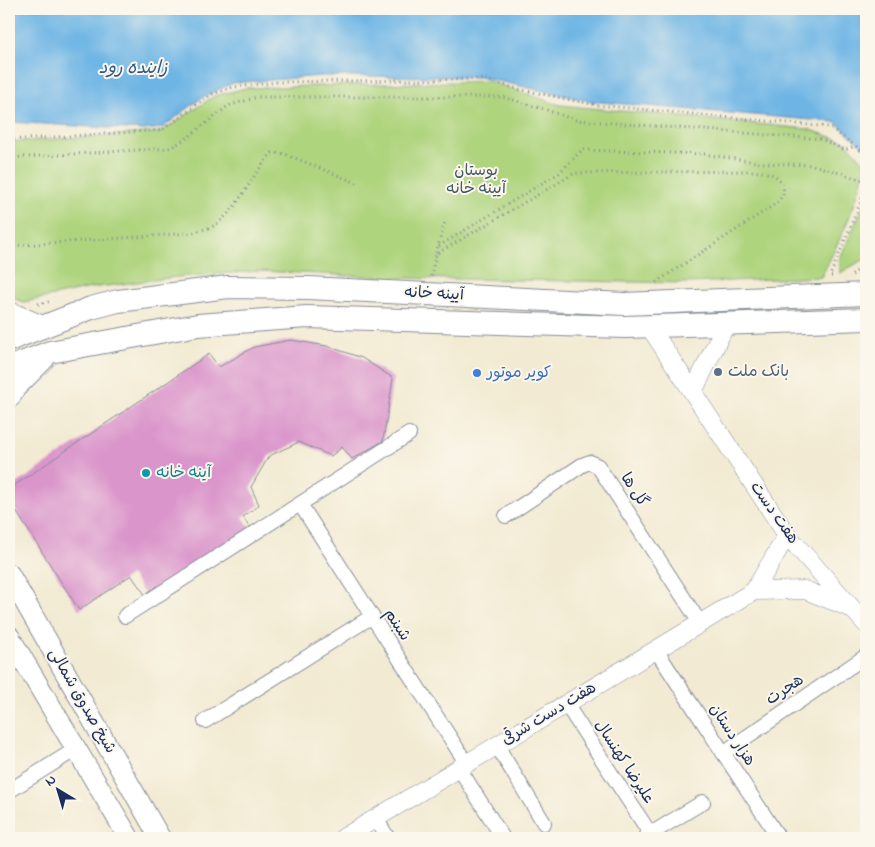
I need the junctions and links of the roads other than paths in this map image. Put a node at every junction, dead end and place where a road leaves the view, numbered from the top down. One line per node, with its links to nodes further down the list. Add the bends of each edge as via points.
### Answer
1 (208, 289): 2 (main road, آیینه خانه, via 308,288 624,304); 5 (main road, via 204,308); 8 (main road, آیینه خانه, via 118,300)
2 (866, 294)
3 (9, 314): 8 (main road)
4 (866, 319): 6 (main road, آیینه خانه)
5 (214, 324): 7 (main road, آیینه خانه, via 307,317); 10 (main road, آیینه خانه)
6 (726, 324): 7 (main road, آیینه خانه); 12 (street)
7 (649, 326): 12 (street, هفت دست)
8 (42, 327): 9 (main road, آیینه خانه)
9 (9, 340)
10 (50, 352): 11 (main road, آیینه خانه); 13 (main road)
11 (9, 368)
12 (692, 392): 17 (street, هفت دست)
13 (9, 397)
14 (409, 434): 15 (street)
15 (300, 504): 21 (street); 22 (street, شبنم)
16 (506, 516): 23 (street, گل ها, via 582,465 590,462 598,466)
17 (788, 536): 19 (street); 20 (street, هفت دست)
18 (9, 574): 38 (main road, شیخ صدوق شمالی)
19 (754, 591): 20 (street, via 805,590); 23 (street, هفت دست شرقی)
20 (854, 610): 24 (street, هفت دست)
21 (126, 616)
22 (371, 617): 29 (street); 33 (street, شبنم)
23 (700, 623): 26 (street, هفت دست شرقی)
24 (866, 624)
25 (9, 636): 31 (main road, شیخ صدوق شمالی)
26 (656, 650): 28 (street, هفت دست شرقی); 32 (street, هزار دستان)
27 (866, 656): 32 (street, هجرت)
28 (566, 704): 30 (street, هفت دست شرقی); 39 (street, علیرضا کهنسال)
29 (205, 720)
30 (497, 746): 33 (street, هفت دست شرقی); 37 (street)
31 (76, 749): 34 (street); 40 (main road, شیخ صدوق شمالی)
32 (723, 753): 44 (street, هزار دستان)
33 (463, 766): 36 (street, هفت دست شرقی); 43 (street, شبنم)
34 (9, 791)
35 (703, 802): 39 (street)
36 (376, 819): 41 (street, هفت دست شرقی); 42 (street)
37 (544, 823)
38 (160, 835)
39 (649, 837)
40 (129, 838)
41 (344, 838)
42 (388, 838)
43 (503, 838)
44 (779, 838)

